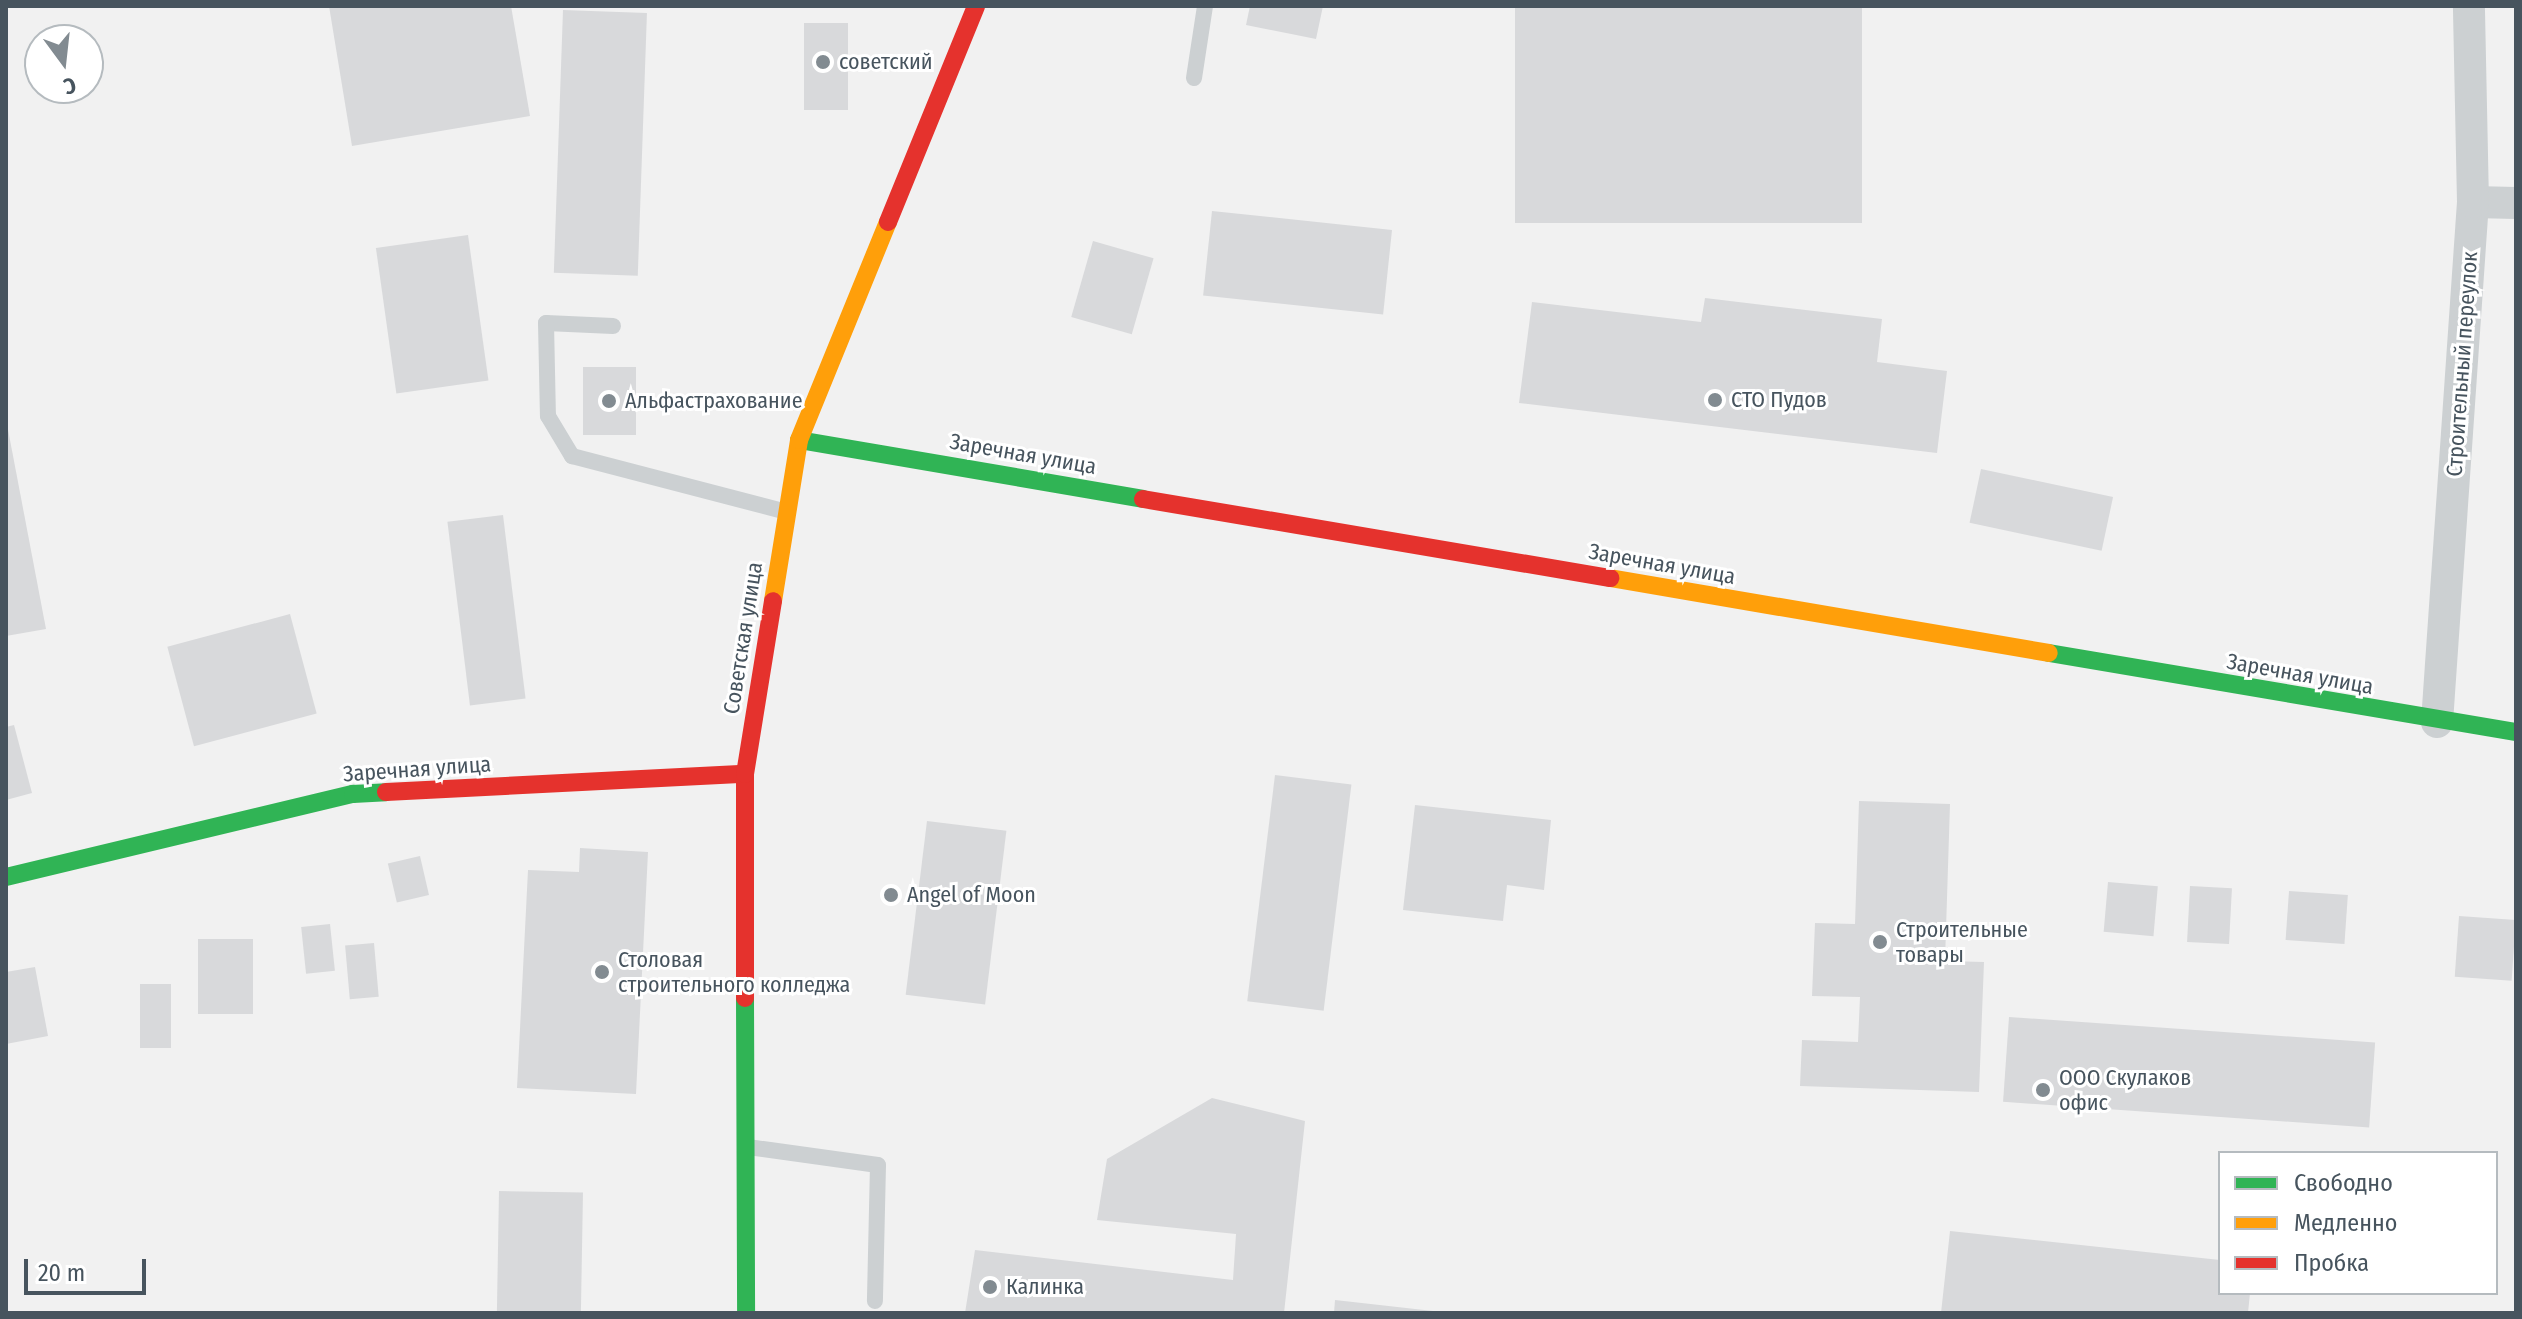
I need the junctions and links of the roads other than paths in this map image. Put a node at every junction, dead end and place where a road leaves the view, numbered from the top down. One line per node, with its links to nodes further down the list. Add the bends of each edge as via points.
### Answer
1 (976, 6): 8 (main road, Советская улица)
2 (1205, 6): 4 (lane)
3 (2469, 6): 5 (street, Строительный переулок)
4 (1194, 78)
5 (2473, 202): 6 (street); 10 (street, Строительный переулок)
6 (2516, 203)
7 (613, 326): 9 (lane, via 546,323 548,416 572,456)
8 (799, 440): 9 (main road, Советская улица); 10 (main road, Заречная улица)
9 (788, 512): 12 (main road, Советская улица)
10 (2437, 722): 11 (main road, Заречная улица)
11 (2516, 732)
12 (745, 774): 13 (main road, Заречная улица, via 353,794); 14 (main road, Советская улица)
13 (6, 877)
14 (746, 1147): 15 (lane, via 878,1165); 16 (main road, Советская улица)
15 (875, 1301)
16 (746, 1313)

